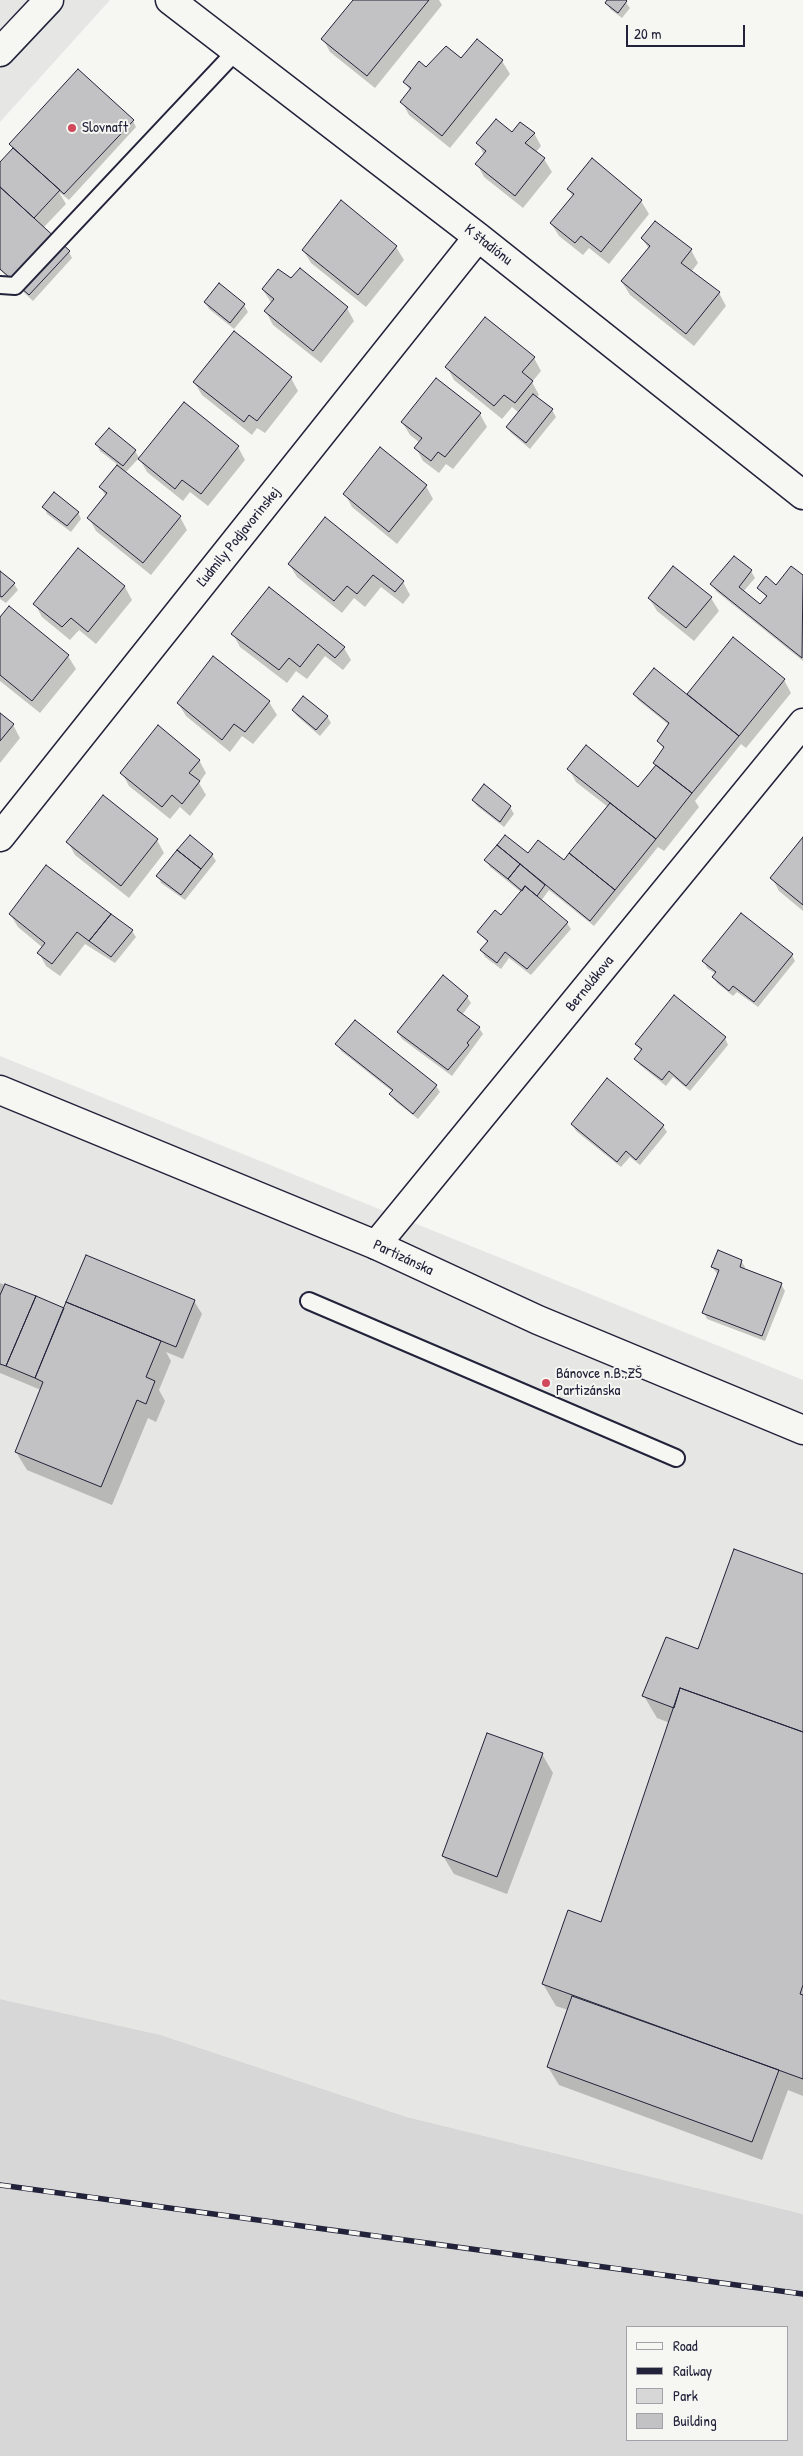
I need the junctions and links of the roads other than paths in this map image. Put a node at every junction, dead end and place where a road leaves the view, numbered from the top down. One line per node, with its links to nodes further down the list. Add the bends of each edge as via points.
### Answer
1 (49, 0): 4 (street)
2 (170, 0): 3 (street, K štadiónu)
3 (237, 50): 5 (street, K štadiónu); 6 (lane, via 15,286)
4 (0, 52)
5 (478, 237): 7 (street, K štadiónu); 9 (street, Ľudmily Podjavorinskej)
6 (0, 285)
7 (803, 495)
8 (803, 723): 11 (street, Bernolákova)
9 (0, 837)
10 (0, 1090): 11 (street, Partizánska)
11 (376, 1245): 13 (street, Partizánska, via 538,1320)
12 (309, 1301): 14 (lane)
13 (803, 1430)
14 (676, 1458)

